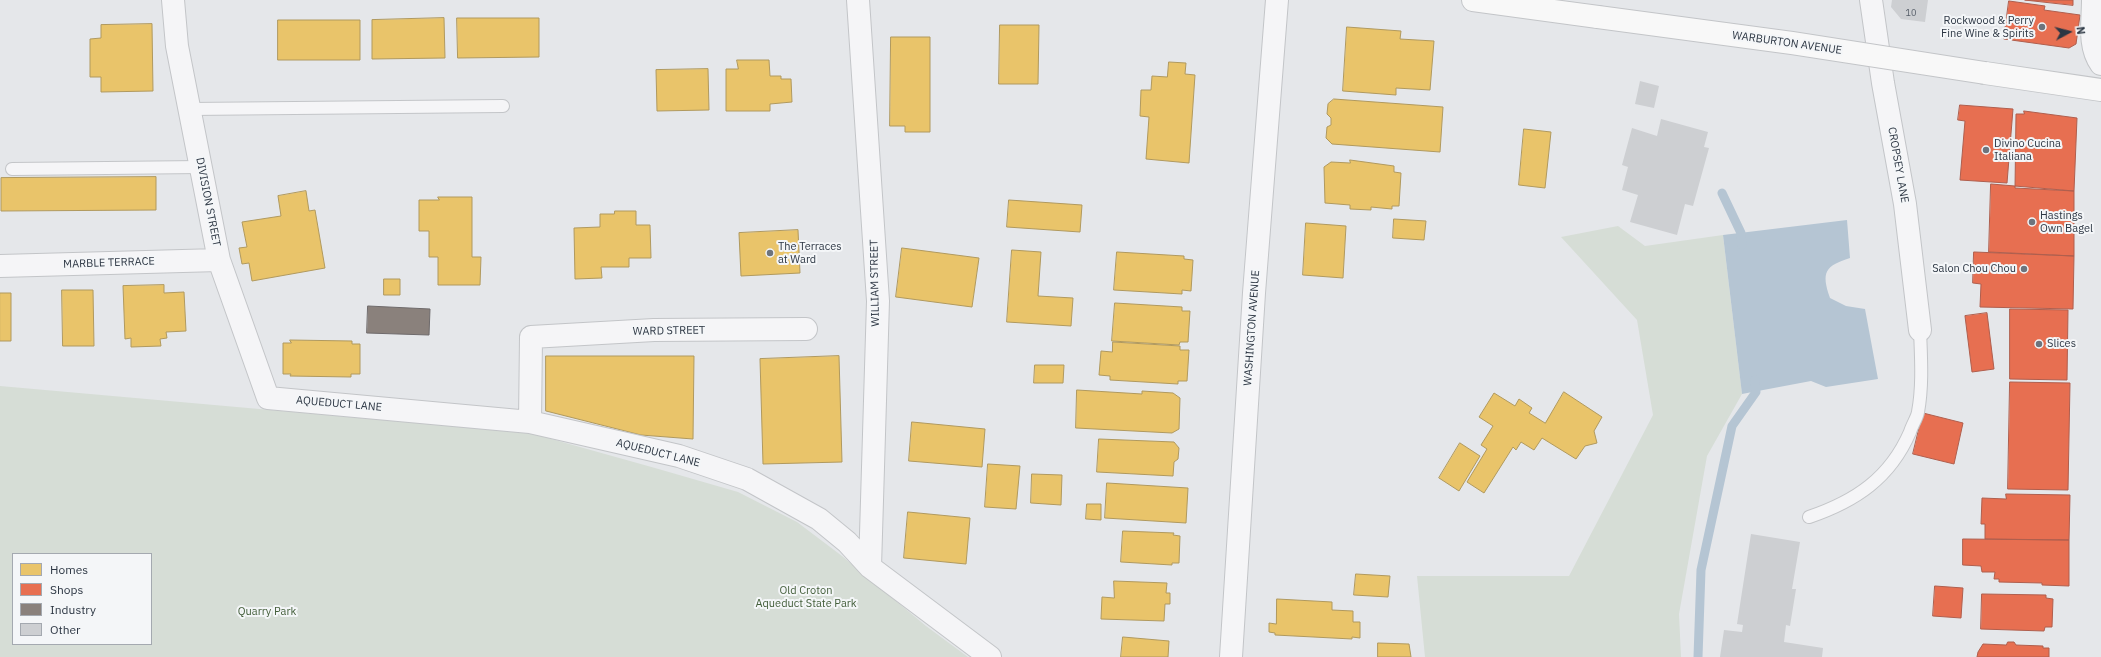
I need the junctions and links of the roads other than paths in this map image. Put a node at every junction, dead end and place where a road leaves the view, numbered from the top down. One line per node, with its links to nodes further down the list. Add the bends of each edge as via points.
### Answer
1 (173, 0): 10 (street, DIVISION STREET, via 177,46)
2 (858, 0): 20 (street, WILLIAM STREET, via 878,301)
3 (1277, 0): 22 (street, WASHINGTON AVENUE, via 1254,293)
4 (1473, 0): 8 (street, WARBURTON AVENUE, bridge, via 1792,43)
5 (1871, 0): 16 (street, CROPSEY LANE, via 1905,204)
6 (2093, 0): 7 (street, via 2092,45 2094,54)
7 (2101, 64)
8 (2101, 90)
9 (503, 106): 10 (lane)
10 (190, 109): 11 (street, DIVISION STREET)
11 (201, 166): 12 (lane); 13 (street, DIVISION STREET)
12 (12, 169)
13 (219, 260): 14 (street, MARBLE TERRACE); 17 (street, DIVISION STREET)
14 (0, 266)
15 (806, 329): 18 (street, WARD STREET, via 654,330 531,337)
16 (1920, 330): 19 (lane, via 1922,376 1918,413 1902,450 1884,475 1832,509)
17 (268, 398): 18 (street, AQUEDUCT LANE)
18 (530, 422): 20 (street, AQUEDUCT LANE, via 679,456 747,479 819,519 847,542)
19 (1809, 517)
20 (870, 567): 21 (street, AQUEDUCT LANE)
21 (990, 657)
22 (1231, 657)

